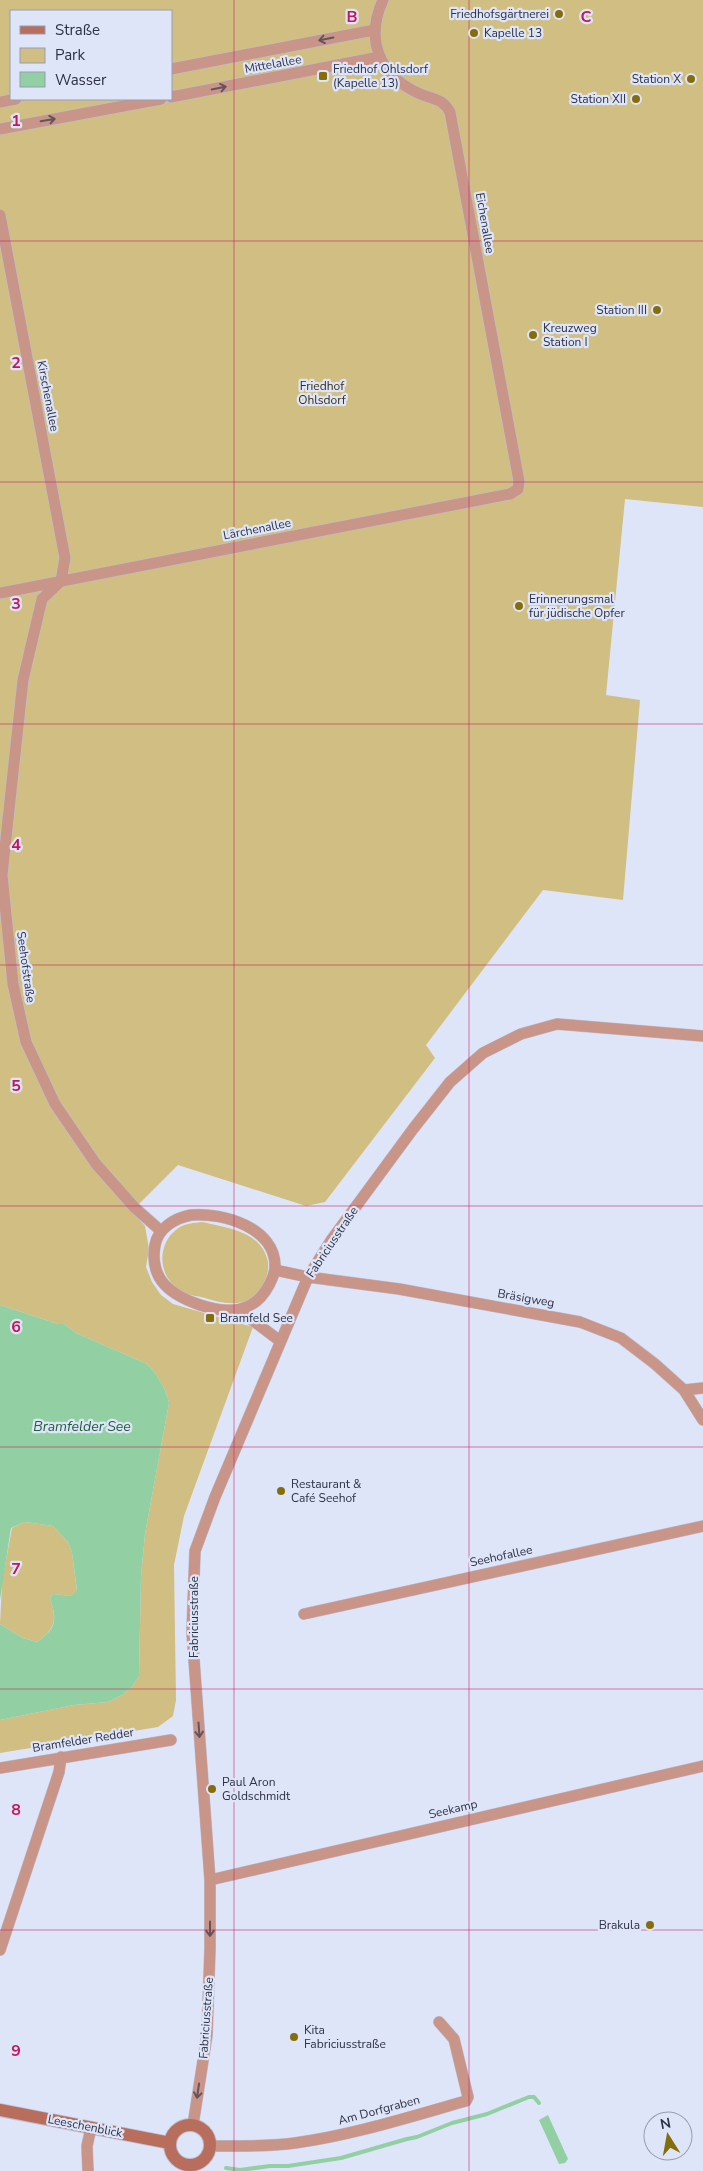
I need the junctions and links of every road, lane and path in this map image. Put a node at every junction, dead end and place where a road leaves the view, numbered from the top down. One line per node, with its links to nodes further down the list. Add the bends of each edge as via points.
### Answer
1 (383, 0): 2 (street, Eichenallee)
2 (374, 30): 3 (street, Eichenallee); 4 (street, Mittelallee, one-way to 4)
3 (379, 57): 5 (street, Mittelallee, one-way to 3); 9 (street, Eichenallee, via 399,81 444,103 450,112 520,481)
4 (172, 69)
5 (172, 97)
6 (156, 100): 7 (street, one-way to 6)
7 (0, 129)
8 (0, 215): 10 (street, Kirschenallee, via 65,558)
9 (518, 489): 10 (street, Lärchenallee, via 510,494)
10 (61, 581): 11 (street, Lärchenallee); 13 (street, Seehofstraße, via 42,599 23,680 2,875 13,984 26,1042 55,1104 96,1164 135,1208)
11 (0, 593)
12 (703, 1036): 15 (street, Fabriciusstraße, via 557,1024 521,1034 483,1053 450,1082 413,1129)
13 (161, 1231): 14 (street, via 180,1217 198,1214 245,1225 258,1232 268,1244); 16 (street, via 154,1261 165,1285 182,1298 202,1306 224,1311)
14 (275, 1270): 15 (street, Bräsigweg); 16 (street, via 263,1296 254,1304)
15 (308, 1277): 17 (street, Fabriciusstraße); 19 (street, Bräsigweg, via 580,1322 621,1338)
16 (238, 1310): 17 (street)
17 (280, 1341): 27 (street, Fabriciusstraße, one-way to 27, via 195,1551 192,1602 195,1682)
18 (703, 1388): 19 (street)
19 (684, 1390): 20 (street, Bräsigweg)
20 (703, 1420)
21 (703, 1526): 22 (street, Seehofallee)
22 (304, 1614)
23 (171, 1740): 24 (street, Bramfelder Redder)
24 (61, 1757): 26 (street, Bramfelder Redder); 28 (street, via 59,1772)
25 (703, 1766): 27 (street, Seekamp)
26 (0, 1768)
27 (210, 1880): 31 (street, Fabriciusstraße, one-way to 31, via 207,2035)
28 (0, 1950)
29 (439, 2022): 34 (street, Am Dorfgraben, via 454,2039 468,2097 466,2101 358,2131 316,2139 253,2147)
30 (0, 2110): 32 (street, Leeschenblick)
31 (193, 2125): 33 (street, via 176,2131); 34 (street, via 206,2133)
32 (91, 2128): 33 (street, Leeschenblick); 36 (street, via 87,2146)
33 (170, 2143): 35 (street, via 175,2159)
34 (211, 2146): 35 (street, via 207,2157)
35 (191, 2168)
36 (88, 2171)

